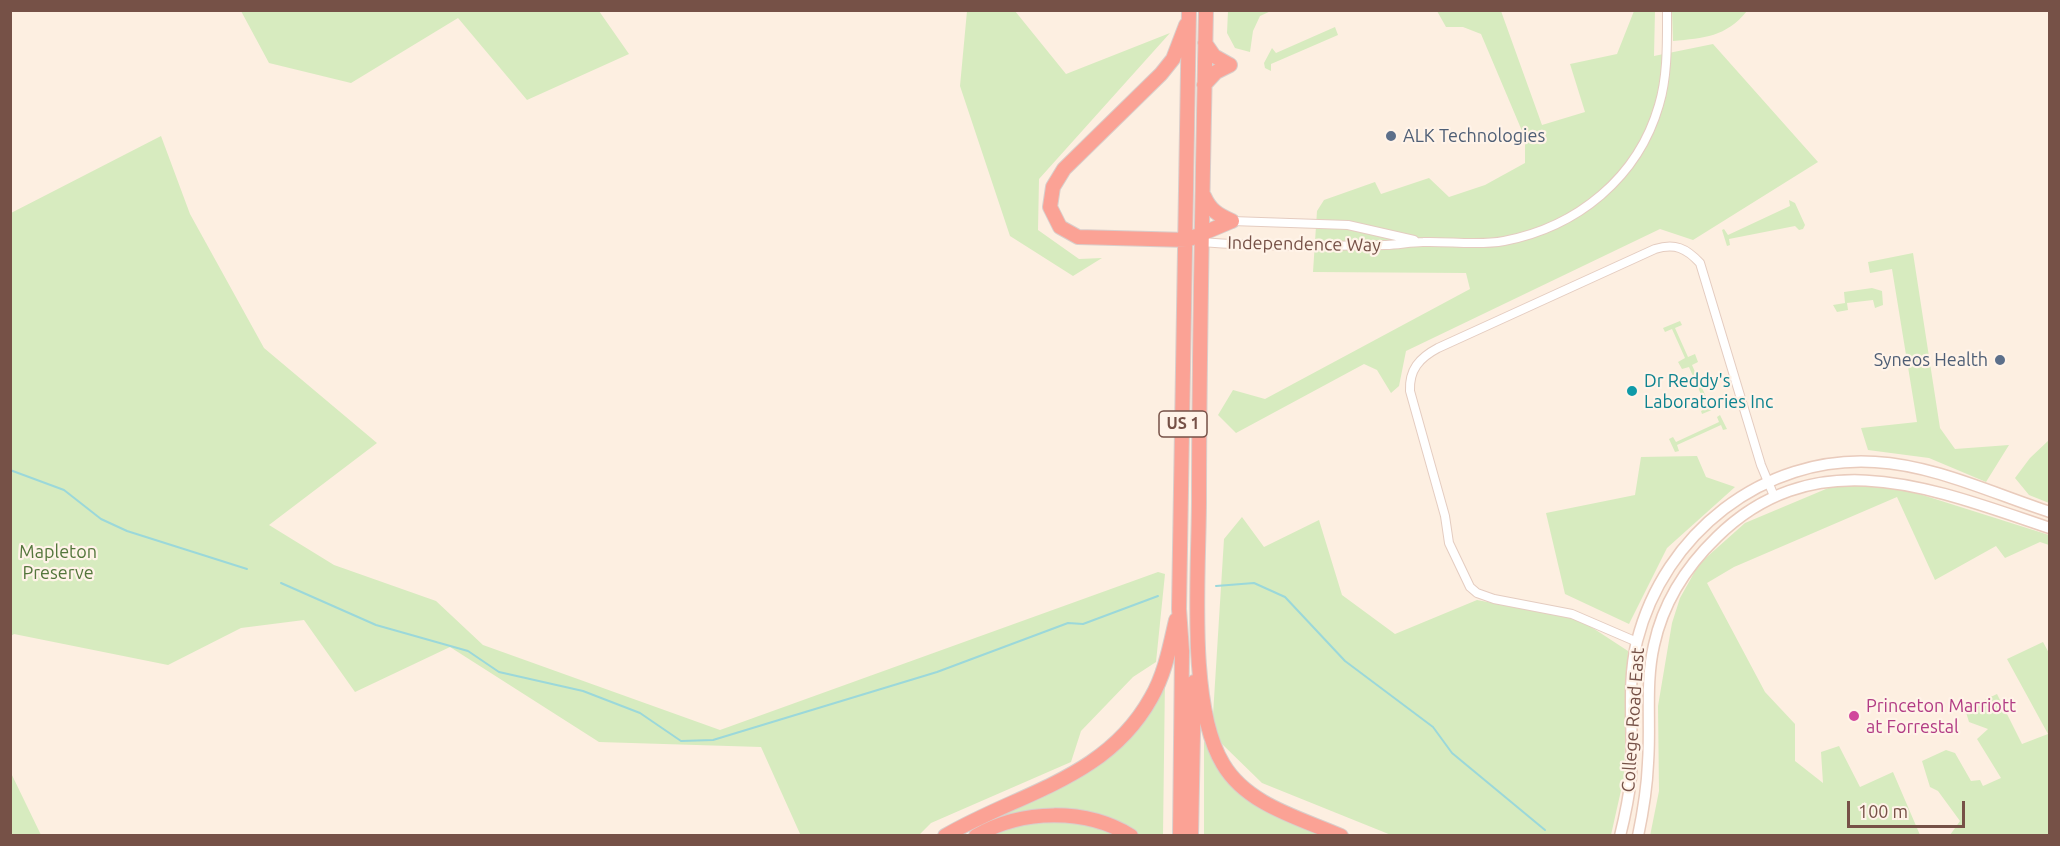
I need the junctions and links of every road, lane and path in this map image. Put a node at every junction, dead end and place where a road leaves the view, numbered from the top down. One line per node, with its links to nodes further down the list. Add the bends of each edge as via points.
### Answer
1 (1206, 10): 4 (highway, US 1)
2 (1667, 10): 10 (street, Independence Way, via 1667,48 1659,104 1646,139 1623,174 1595,201 1564,222 1538,233 1501,241)
3 (1189, 14): 9 (highway, US 1); 9 (highway, via 1173,59 1064,169 1053,187 1050,207 1060,227 1078,237)
4 (1205, 43): 5 (highway, US 1); 5 (highway, via 1214,56 1230,65)
5 (1204, 85): 6 (highway, US 1)
6 (1203, 193): 7 (highway, via 1208,206); 8 (highway, US 1)
7 (1233, 221): 8 (highway); 10 (street, Independence Way, via 1348,225)
8 (1202, 237): 9 (highway); 10 (street, Independence Way, via 1389,245); 17 (highway, US 1)
9 (1186, 240): 15 (highway, US 1)
10 (1421, 242)
11 (1768, 482): 12 (street); 13 (street, College Road East, via 1812,467 1874,462 1906,466); 16 (street, College Road East, via 1731,502 1685,545 1657,589); 16 (street, via 1700,263 1679,247 1654,249 1438,348 1419,361 1412,371 1410,391 1449,543 1470,587 1494,599 1572,614)
12 (1774, 496): 14 (street, College Road East, via 1823,482 1858,478 1894,482); 25 (street, College Road East, via 1743,513 1699,554 1673,592 1662,617 1650,664 1648,763)
13 (2049, 512)
14 (2049, 528)
15 (1179, 609): 18 (highway, via 1152,696 1117,744 1071,776); 21 (highway, US 1)
16 (1637, 642): 24 (street, College Road East, via 1631,778)
17 (1198, 651): 22 (highway, US 1, via 1193,693); 23 (highway, via 1209,733 1223,765 1253,796)
18 (945, 836)
19 (976, 836): 20 (highway, via 1011,821 1038,816 1107,823)
20 (1131, 836)
21 (1180, 836)
22 (1191, 836)
23 (1341, 836)
24 (1620, 836)
25 (1638, 836)

